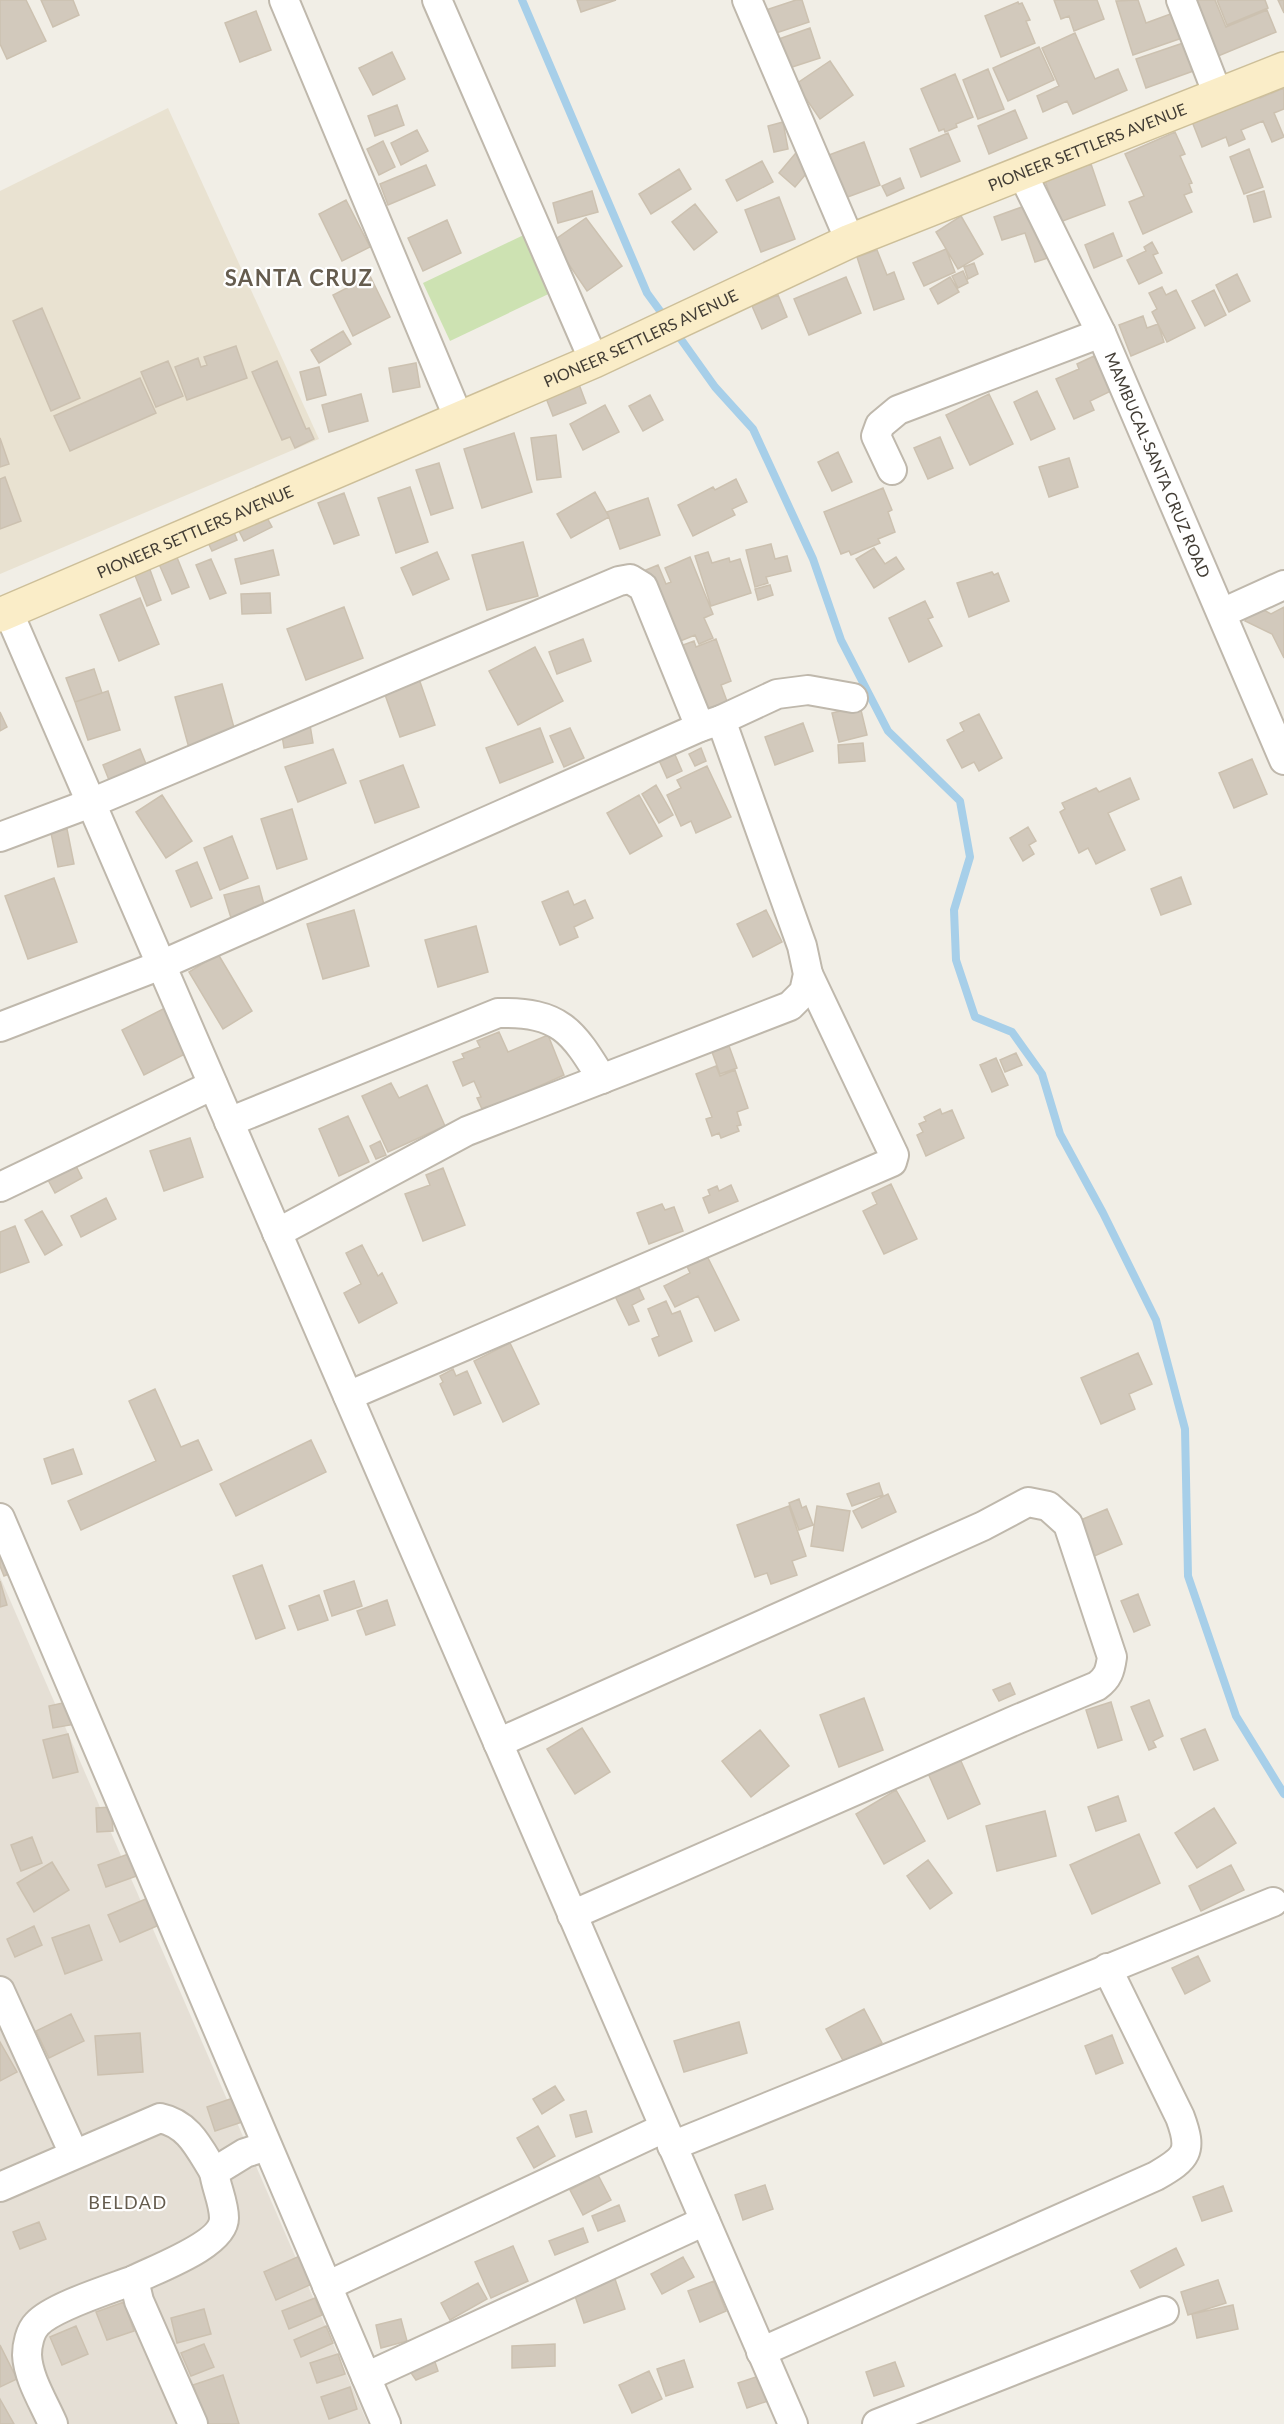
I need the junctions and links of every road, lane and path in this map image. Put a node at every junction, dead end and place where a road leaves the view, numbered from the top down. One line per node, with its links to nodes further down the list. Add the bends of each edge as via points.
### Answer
1 (284, 0): 11 (street)
2 (437, 0): 10 (street)
3 (747, 0): 8 (street)
4 (1181, 0): 6 (street)
5 (1284, 69): 6 (street, PIONEER SETTLERS AVENUE)
6 (1218, 95): 7 (street, PIONEER SETTLERS AVENUE)
7 (1022, 174): 8 (street, PIONEER SETTLERS AVENUE); 9 (street, MAMBUCAL-SANTA CRUZ ROAD)
8 (850, 241): 10 (street, PIONEER SETTLERS AVENUE)
9 (1101, 333): 12 (street, via 898,410 880,425 876,436); 15 (street, MAMBUCAL-SANTA CRUZ ROAD)
10 (594, 361): 11 (street, PIONEER SETTLERS AVENUE)
11 (459, 419): 14 (street, PIONEER SETTLERS AVENUE)
12 (892, 470)
13 (1284, 585): 15 (street)
14 (4, 613): 19 (street)
15 (1222, 613): 18 (street, MAMBUCAL-SANTA CRUZ ROAD)
16 (853, 698): 17 (street, via 808,690 777,694)
17 (710, 723): 19 (street, via 643,587 630,579); 21 (street); 22 (street, via 802,946)
18 (1284, 760)
19 (91, 803): 20 (street); 21 (street)
20 (0, 837)
21 (161, 965): 23 (street); 25 (street)
22 (808, 974): 24 (street, via 804,992 790,1006); 29 (street, via 894,1155 892,1162)
23 (0, 1027)
24 (602, 1079): 26 (street, via 578,1040 565,1028 524,1013 498,1013); 28 (street, via 467,1131)
25 (213, 1085): 26 (street); 27 (street)
26 (229, 1122): 28 (street)
27 (0, 1187)
28 (277, 1233): 29 (street)
29 (348, 1396): 31 (street)
30 (0, 1518): 37 (street)
31 (498, 1743): 33 (street); 33 (street, via 972,1531 1028,1502 1048,1506 1068,1524 1112,1657 1106,1680)
32 (1273, 1902): 34 (street)
33 (572, 1915): 36 (street)
34 (1107, 1968): 36 (street); 45 (street, via 1180,2117 1188,2138 1186,2153 1174,2166 1156,2176)
35 (0, 1991): 38 (street)
36 (668, 2137): 41 (street); 43 (street)
37 (267, 2146): 39 (street, via 245,2153); 43 (street)
38 (74, 2154): 39 (street, via 160,2118 172,2121 192,2136); 40 (street)
39 (214, 2172): 42 (street, via 224,2219 222,2228 202,2247)
40 (0, 2187)
41 (705, 2221): 45 (street); 46 (street)
42 (134, 2280): 47 (street, via 36,2324 27,2354); 48 (street, via 139,2301)
43 (327, 2286): 46 (street)
44 (1164, 2311): 51 (street)
45 (761, 2352): 50 (street)
46 (366, 2377): 49 (street)
47 (53, 2424)
48 (193, 2424)
49 (386, 2424)
50 (793, 2424)
51 (877, 2424)

